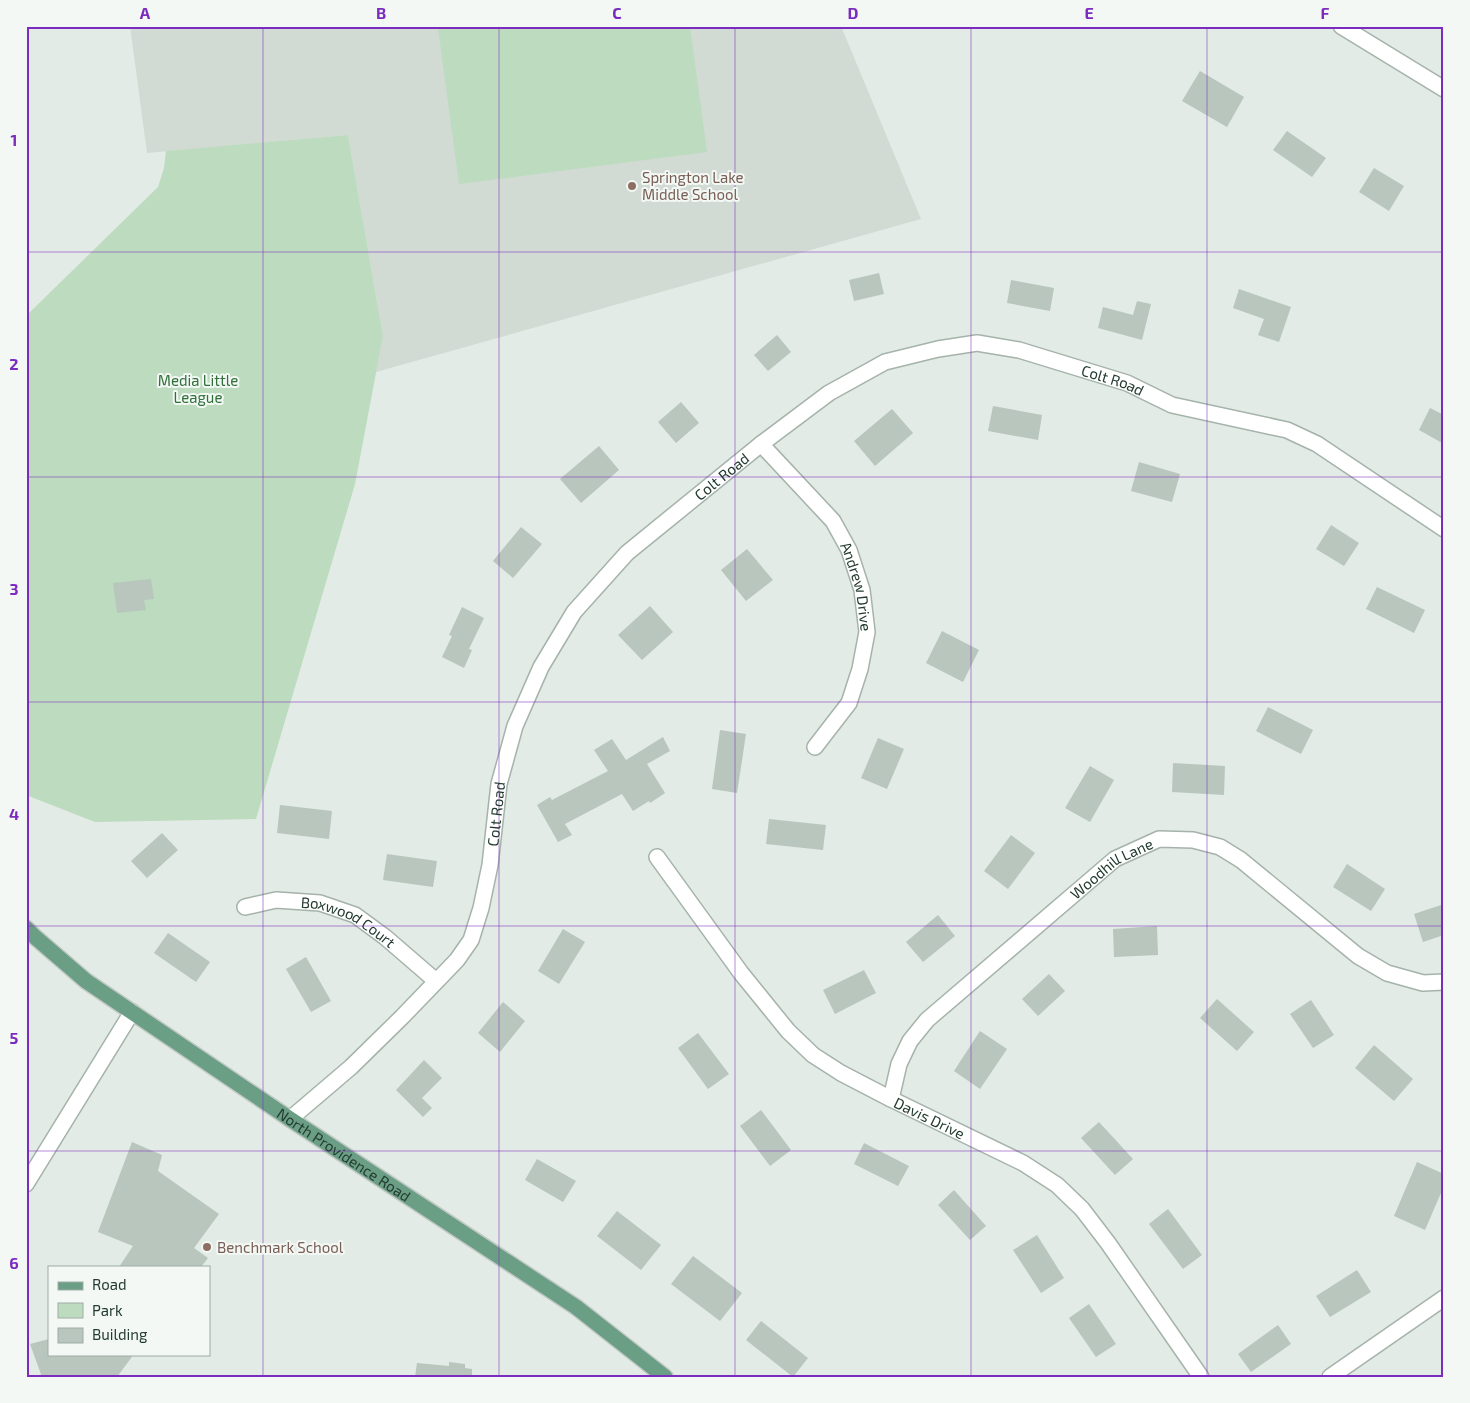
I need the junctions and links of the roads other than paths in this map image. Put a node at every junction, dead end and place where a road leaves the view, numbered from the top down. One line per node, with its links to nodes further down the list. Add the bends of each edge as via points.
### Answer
1 (1341, 26): 2 (street)
2 (1444, 89)
3 (761, 444): 4 (street, Colt Road, via 829,393 885,362 977,343 1019,350 1127,383 1172,405 1287,430 1317,444); 5 (street, Andrew Drive, via 833,521 849,550 862,590 866,632 860,669 849,703); 9 (street, Colt Road, via 627,553 574,612 541,667 515,726 499,784 490,865 481,908 470,940 457,960)
4 (1444, 529)
5 (815, 747)
6 (657, 857): 12 (street, Davis Drive, via 741,973 788,1031 813,1055)
7 (245, 907): 9 (street, Boxwood Court, via 276,900 320,903 355,915)
8 (26, 928): 11 (main road, North Providence Road, via 86,981)
9 (436, 981): 13 (street, Colt Road, via 350,1067)
10 (1444, 982): 12 (street, Woodhill Lane, via 1424,983 1386,973 1358,956 1241,860 1220,847 1193,840 1159,839 1115,859 927,1020 910,1041 899,1064)
11 (132, 1012): 13 (main road, North Providence Road); 14 (street)
12 (891, 1099): 17 (street, Davis Drive, via 1023,1163 1057,1185 1082,1208)
13 (290, 1119): 16 (main road, North Providence Road, via 576,1307)
14 (26, 1184)
15 (1444, 1298): 18 (street)
16 (665, 1377)
17 (1201, 1377)
18 (1330, 1377)

